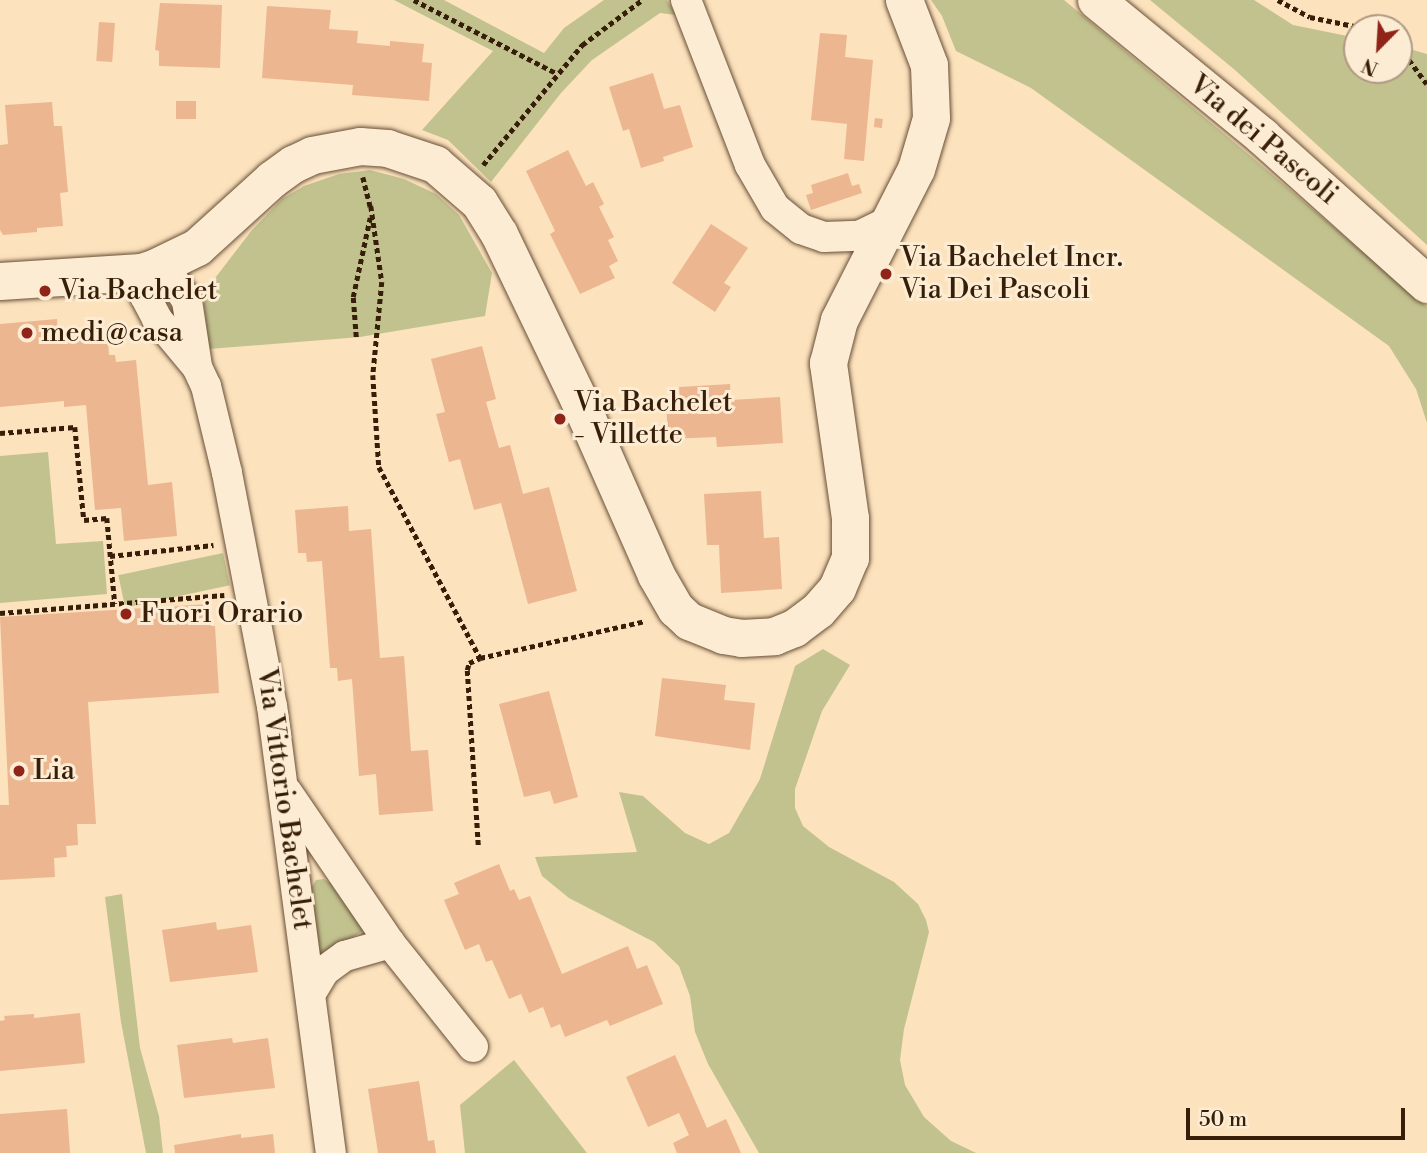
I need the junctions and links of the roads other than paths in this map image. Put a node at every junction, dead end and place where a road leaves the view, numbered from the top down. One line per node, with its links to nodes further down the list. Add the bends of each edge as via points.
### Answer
1 (686, 0): 4 (street, via 750,165 775,208 801,229 824,237 859,236)
2 (904, 0): 4 (street, via 929,65 931,118 916,169)
3 (1096, 0): 9 (street, Via dei Pascoli, via 1262,136)
4 (888, 222): 5 (street, via 839,320 828,363 852,539 845,573 828,600 807,619 774,636 741,638 689,621 665,593 499,234 479,202 435,164 387,148 336,149 293,164)
5 (216, 231): 6 (street, via 197,247); 10 (street, via 194,272)
6 (149, 269): 7 (street); 10 (street, via 173,280); 11 (street, Via Vittorio Bachelet, via 145,296)
7 (77, 275): 8 (street); 11 (street, via 128,295)
8 (0, 281)
9 (1427, 284)
10 (187, 301): 12 (street, Via Vittorio Bachelet)
11 (157, 319): 12 (street, Via Vittorio Bachelet)
12 (197, 367): 13 (street, Via Vittorio Bachelet, via 206,386 235,514)
13 (282, 786): 14 (street); 15 (street, Via Vittorio Bachelet)
14 (390, 943): 15 (street, via 345,956 324,971); 16 (street)
15 (311, 993): 17 (street, Via Vittorio Bachelet)
16 (473, 1047)
17 (331, 1153)

